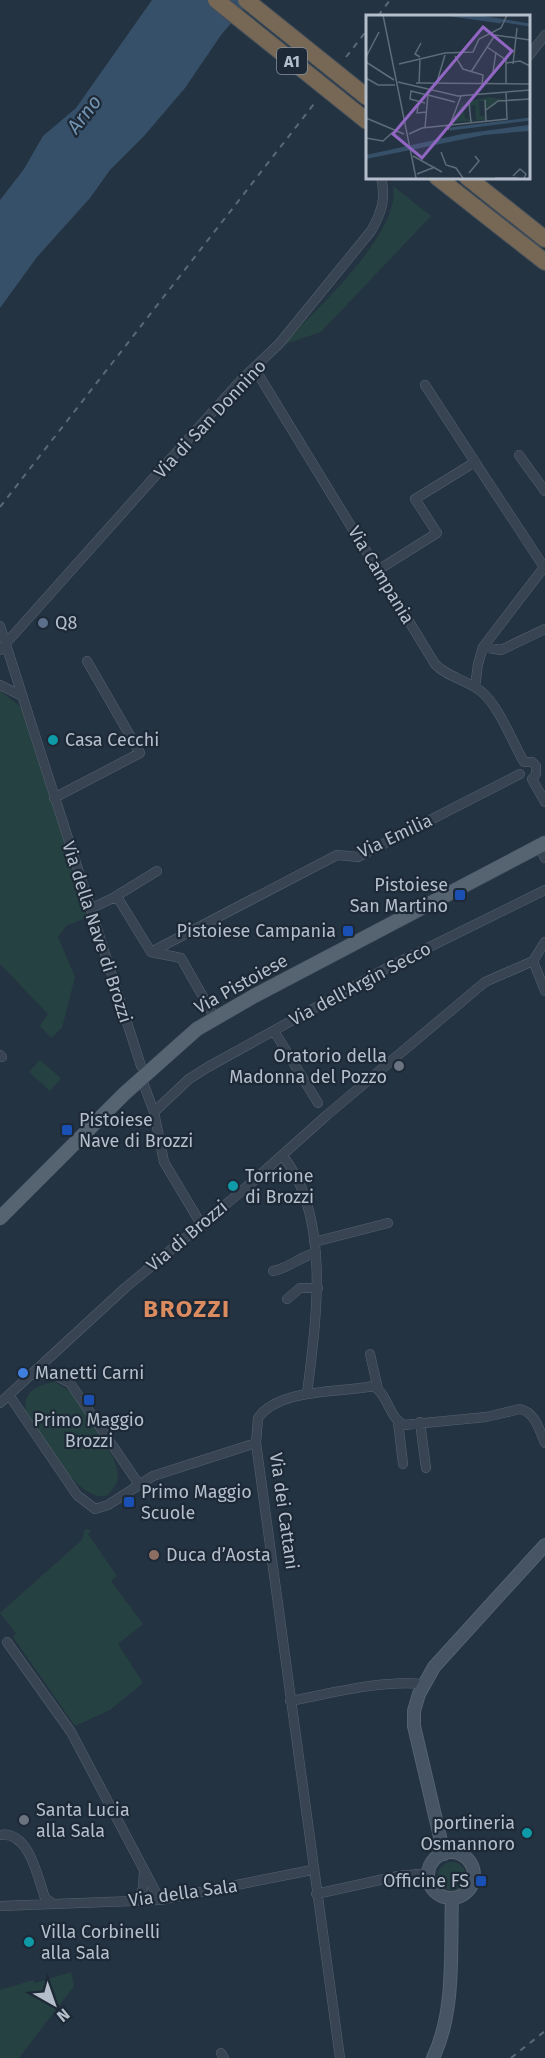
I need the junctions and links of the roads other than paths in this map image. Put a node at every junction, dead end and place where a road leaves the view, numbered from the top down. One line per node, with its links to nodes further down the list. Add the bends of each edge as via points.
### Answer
1 (216, 0): 6 (highway, A1, bridge)
2 (246, 0): 5 (highway, A1, bridge)
3 (545, 35): 4 (street)
4 (530, 54)
5 (366, 96)
6 (366, 120)
7 (381, 178): 12 (street, Via di San Donnino, via 382,212 371,231)
8 (438, 178): 11 (highway)
9 (468, 178): 10 (highway)
10 (545, 239)
11 (545, 262)
12 (255, 369): 18 (street, Via Campania); 21 (street, Via di San Donnino)
13 (425, 385): 15 (street)
14 (519, 454): 16 (street)
15 (475, 462): 17 (street); 18 (street, via 415,499 437,533)
16 (545, 491)
17 (544, 566): 22 (street)
18 (378, 570): 25 (street, Via Campania, via 435,664 446,674)
19 (0, 626): 21 (street, Via della Nave di Brozzi)
20 (545, 629): 22 (street, via 501,650)
21 (2, 647): 26 (street, Via della Nave di Brozzi)
22 (483, 647): 25 (street)
23 (87, 661): 31 (street, via 140,753)
24 (0, 686): 26 (street)
25 (475, 687): 27 (street, Via Campania, via 491,703)
26 (22, 696): 31 (street, Via della Nave di Brozzi)
27 (524, 762): 28 (street); 29 (street)
28 (541, 764): 30 (street)
29 (520, 774): 30 (street); 39 (street, Via Emilia, via 358,857 337,855)
30 (532, 778): 32 (street)
31 (54, 798): 37 (street, Via della Nave di Brozzi)
32 (545, 802)
33 (543, 845): 42 (main road, Via Pistoiese); 44 (main road, Via Pistoiese, via 215,1018)
34 (157, 871): 36 (street)
35 (545, 890): 43 (street, Via dell'Argin Secco, via 387,968)
36 (112, 898): 37 (street); 39 (street, via 123,904)
37 (90, 909): 44 (street, Via della Nave di Brozzi)
38 (545, 942): 40 (street)
39 (151, 952): 42 (street, via 181,958)
40 (533, 962): 41 (street); 45 (street, Via di Brozzi, via 485,982)
41 (545, 991)
42 (211, 1011): 44 (main road, Via Pistoiese, via 177,1034)
43 (274, 1031): 45 (street); 46 (street, Via dell'Argin Secco, via 189,1079)
44 (141, 1072): 46 (street, Via della Nave di Brozzi); 48 (main road, Via Pistoiese); 49 (main road, Via Pistoiese)
45 (323, 1109): 47 (street, Via di Brozzi)
46 (154, 1112): 51 (street, Via della Nave di Brozzi, via 164,1161)
47 (282, 1155): 51 (street, Via di Brozzi); 52 (street, via 299,1179)
48 (0, 1207)
49 (0, 1218)
50 (388, 1223): 52 (street)
51 (201, 1224): 58 (street, Via di Brozzi)
52 (314, 1242): 53 (street)
53 (316, 1253): 54 (street, via 286,1269); 55 (street)
54 (273, 1271)
55 (318, 1288): 56 (street, via 300,1288); 60 (street)
56 (287, 1299)
57 (370, 1354): 59 (street)
58 (31, 1376): 61 (street, Via di Brozzi); 69 (street, via 55,1375 70,1383)
59 (378, 1389): 60 (street, Via dei Cattani, via 373,1386); 63 (street)
60 (307, 1394): 65 (street, Via dei Cattani, via 263,1410 258,1418)
61 (9, 1395): 62 (street, Via di Brozzi); 69 (street, via 77,1495 91,1507 104,1507)
62 (0, 1403)
63 (398, 1422): 64 (street); 67 (street)
64 (420, 1422): 66 (street, via 486,1417 520,1409 536,1421); 68 (street)
65 (256, 1443): 69 (street); 73 (street, Via dei Cattani)
66 (545, 1443)
67 (403, 1464)
68 (426, 1468)
69 (138, 1483)
70 (545, 1545): 72 (street)
71 (7, 1642): 76 (street, via 68,1725)
72 (423, 1684): 73 (street, via 373,1686); 75 (street, via 414,1721)
73 (290, 1701): 77 (street, Via dei Cattani)
74 (0, 1835): 82 (street, via 14,1836 24,1846)
75 (444, 1854): 78 (street, via 433,1862); 80 (street, via 464,1857 474,1872 469,1889)
76 (143, 1866): 81 (street); 83 (street, via 144,1884)
77 (312, 1870): 79 (street, Via dei Cattani); 81 (street, Via della Sala)
78 (429, 1873): 79 (street); 80 (street, via 435,1892)
79 (316, 1894): 85 (street, Via dei Cattani)
80 (452, 1898): 86 (street, via 448,2007)
81 (160, 1900): 83 (street, Via della Sala)
82 (46, 1902): 83 (street, Via della Sala); 84 (street, Via della Sala)
83 (136, 1902)
84 (0, 1906)
85 (340, 2058)
86 (433, 2058)

